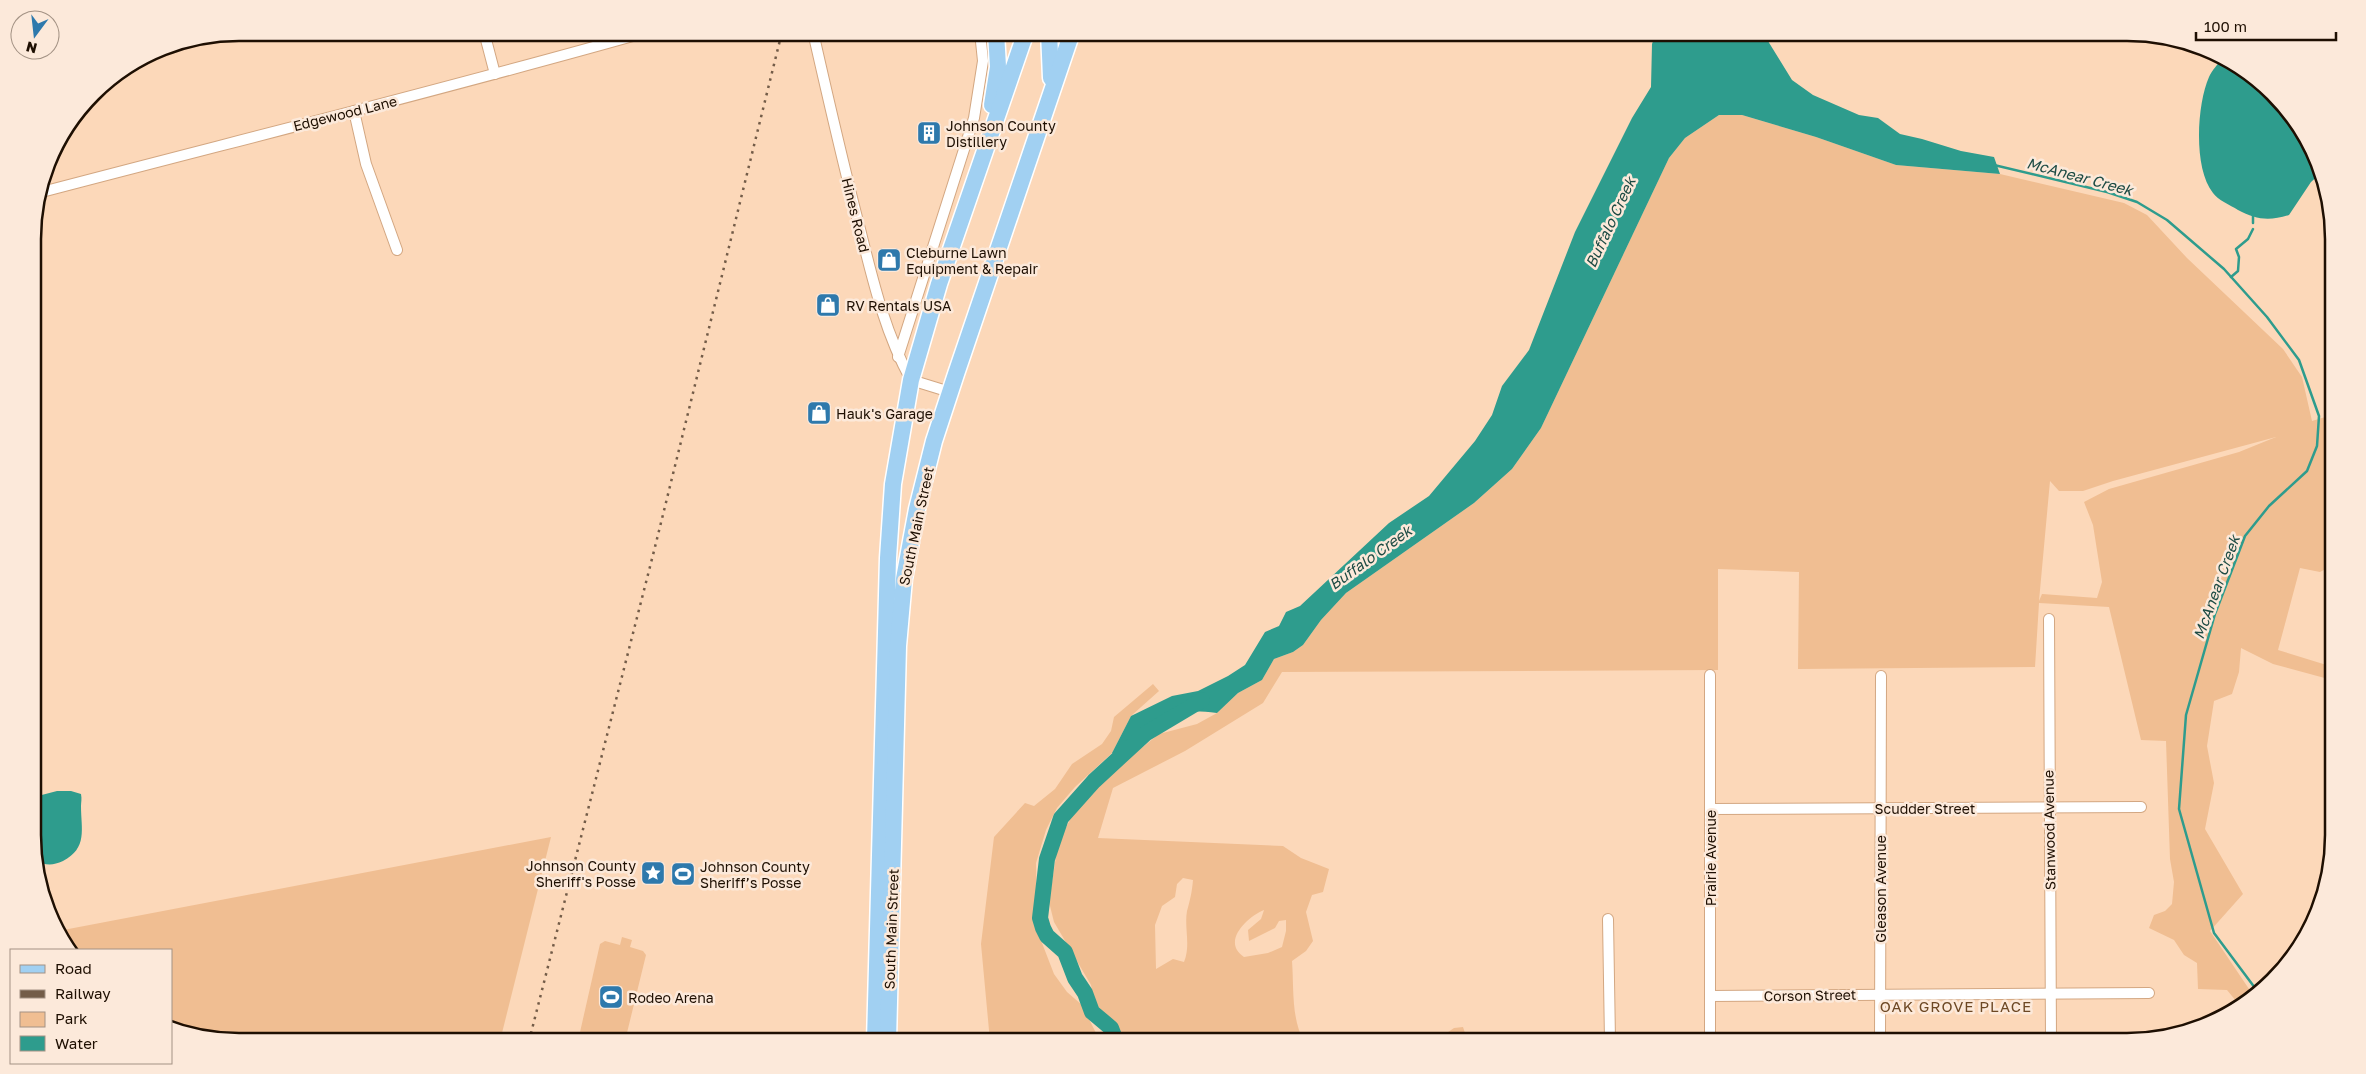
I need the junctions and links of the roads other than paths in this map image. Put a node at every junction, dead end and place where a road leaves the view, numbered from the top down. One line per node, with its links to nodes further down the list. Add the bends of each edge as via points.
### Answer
1 (486, 41): 9 (street)
2 (614, 41): 9 (street, Edgewood Lane)
3 (815, 41): 15 (street, Hines Road, via 878,300)
4 (981, 41): 15 (street, via 983,61 974,118)
5 (997, 41): 12 (main road, via 998,66)
6 (1023, 41): 12 (main road, South Main Street)
7 (1051, 41): 10 (main road)
8 (1069, 41): 10 (main road, South Main Street)
9 (495, 74): 11 (street, Edgewood Lane)
10 (1051, 95): 17 (main road, South Main Street)
11 (354, 111): 13 (street, Edgewood Lane); 14 (street, via 366,164)
12 (987, 145): 16 (main road, South Main Street)
13 (47, 191)
14 (397, 250)
15 (898, 357): 16 (street, Hines Road)
16 (911, 380): 17 (street); 21 (main road, South Main Street, via 890,514)
17 (950, 392): 21 (main road, South Main Street, via 917,509 903,588)
18 (2049, 619): 24 (street, Stanwood Avenue)
19 (1710, 675): 25 (street, Prairie Avenue)
20 (1881, 676): 23 (street, Gleason Avenue)
21 (888, 806): 31 (main road, South Main Street); 32 (main road, South Main Street)
22 (2141, 807): 24 (street, Scudder Street)
23 (1880, 808): 24 (street, Scudder Street); 25 (street, Scudder Street); 28 (street, Gleason Avenue)
24 (2049, 808): 29 (street, Stanwood Avenue)
25 (1710, 810): 30 (street, Prairie Avenue)
26 (1608, 919): 33 (street)
27 (2149, 992): 29 (street, Corson Street)
28 (1879, 993): 29 (street, Corson Street); 30 (street, Corson Street); 35 (street, Gleason Avenue)
29 (2051, 994): 36 (street, Stanwood Avenue)
30 (1710, 996): 34 (street, Prairie Avenue)
31 (875, 1033)
32 (888, 1033)
33 (1610, 1033)
34 (1710, 1033)
35 (1880, 1033)
36 (2051, 1033)

